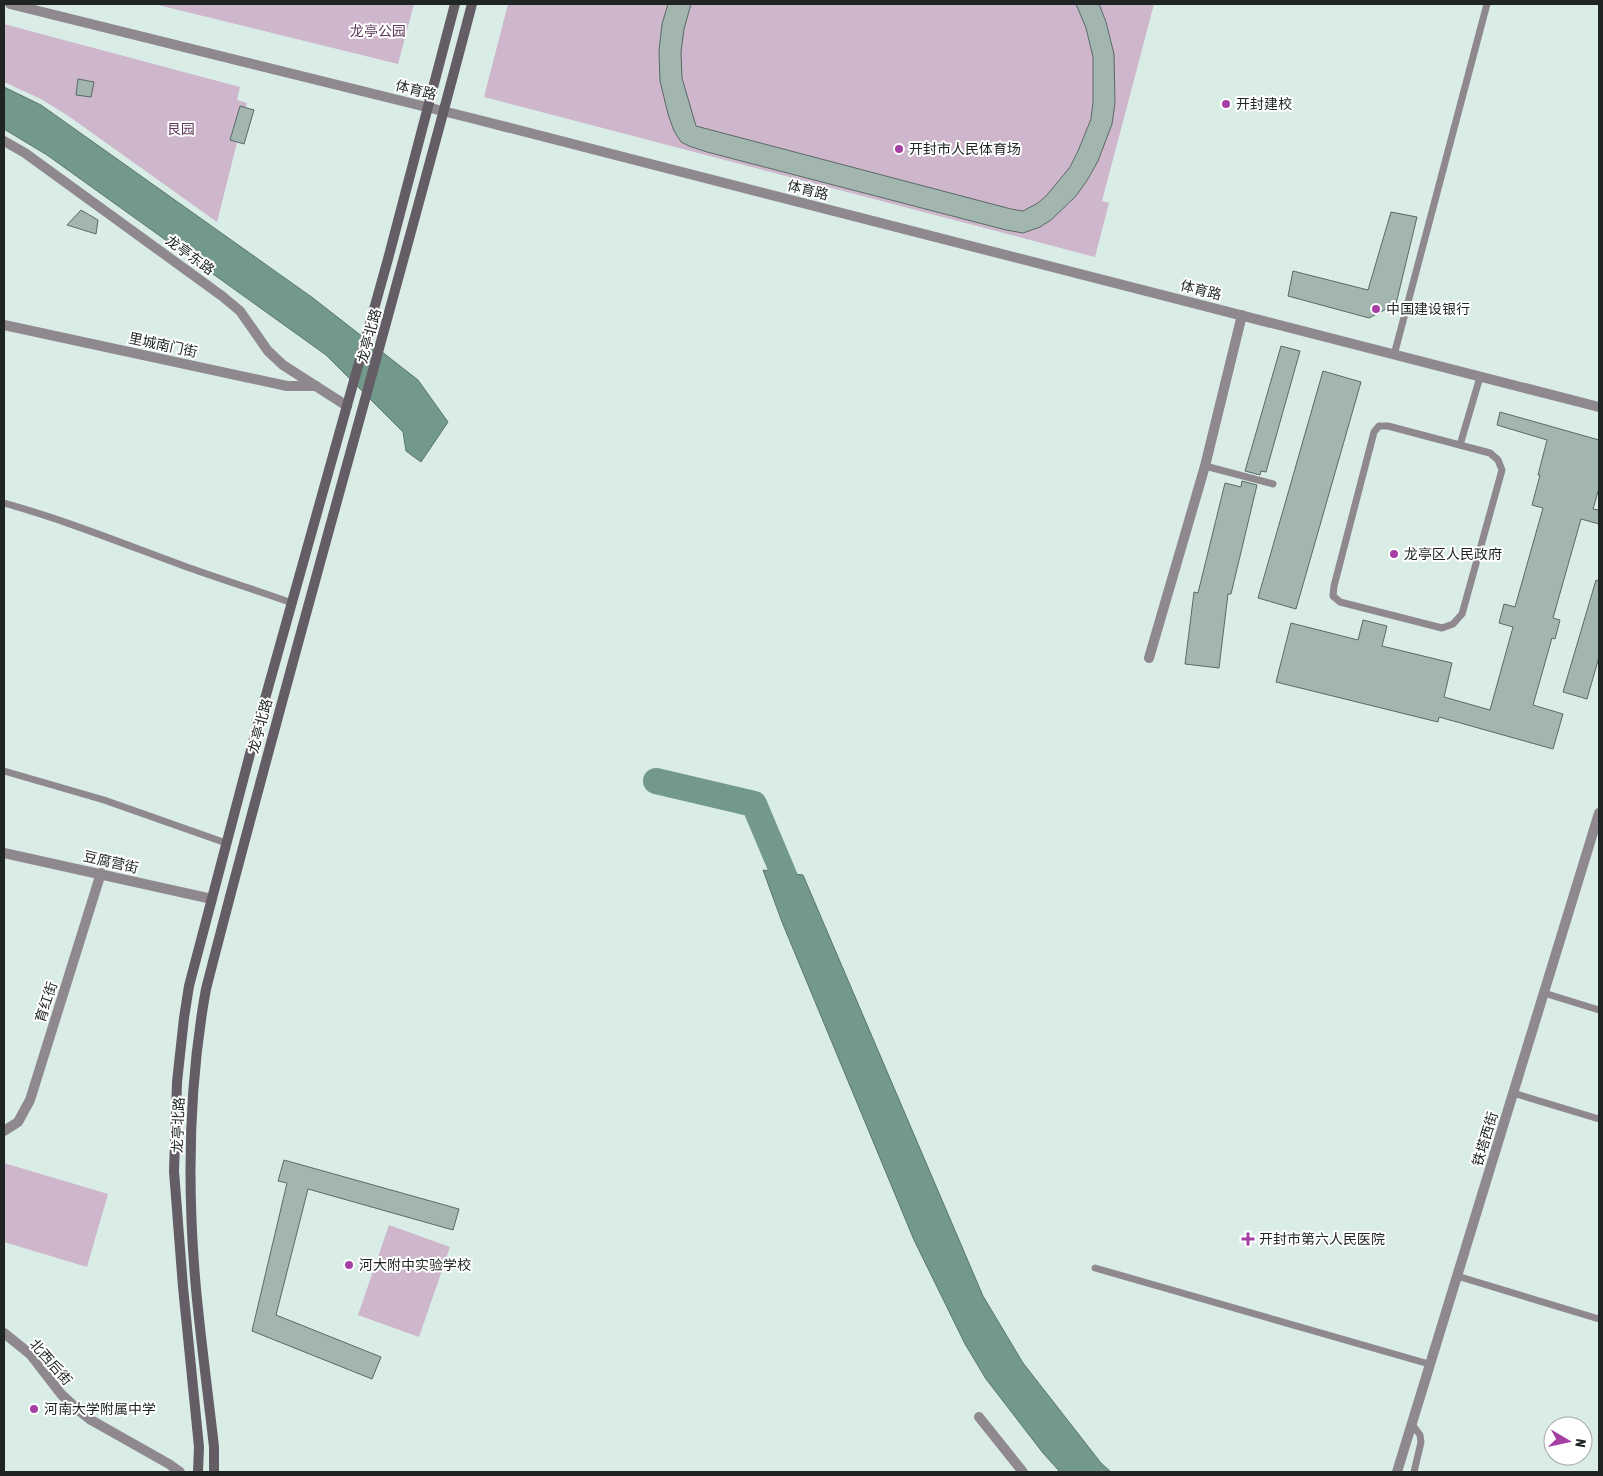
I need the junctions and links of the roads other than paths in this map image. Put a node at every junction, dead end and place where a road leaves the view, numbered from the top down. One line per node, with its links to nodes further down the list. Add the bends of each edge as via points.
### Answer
1 (10, 4): 5 (street, 体育路)
2 (455, 4): 5 (main road, 龙亭北路)
3 (472, 4): 6 (main road, 龙亭北路)
4 (1487, 4): 10 (lane)
5 (428, 107): 6 (street, 体育路); 13 (main road, 龙亭北路)
6 (444, 111): 8 (street, 体育路); 41 (main road, 龙亭北路, via 272,735 200,1020 193,1083 191,1170 196,1288)
7 (4, 141): 12 (street, 龙亭东路, via 222,296 240,311 268,351)
8 (1242, 315): 10 (street, 体育路); 16 (street)
9 (4, 325): 12 (street, 里城南门街, via 287,386)
10 (1394, 355): 11 (street, 体育路)
11 (1480, 377): 14 (street, 体育路); 15 (lane)
12 (316, 386): 13 (street, 龙亭东路)
13 (347, 406): 19 (main road, 龙亭北路)
14 (1599, 407)
15 (1460, 445): 15 (lane, via 1490,453 1502,470 1462,614 1453,624 1442,628 1340,602 1333,596 1334,586 1374,432 1379,426 1388,426)
16 (1205, 466): 17 (lane); 20 (street)
17 (1274, 484)
18 (4, 503): 19 (lane, via 84,528)
19 (292, 603): 23 (main road, 龙亭北路)
20 (1149, 658)
21 (4, 771): 23 (lane, via 85,794)
22 (1599, 813): 27 (street, 铁塔西街)
23 (226, 843): 26 (main road, 龙亭北路)
24 (4, 853): 25 (street, 豆腐营街)
25 (102, 873): 26 (street, 豆腐营街); 31 (street, 育红街, via 30,1100 18,1122)
26 (212, 899): 40 (main road, 龙亭北路, via 184,1018 175,1127 174,1170 199,1447)
27 (1544, 993): 28 (lane); 29 (street, 铁塔西街)
28 (1599, 1010)
29 (1513, 1092): 30 (lane); 33 (street, 铁塔西街)
30 (1599, 1119)
31 (4, 1131)
32 (1095, 1268): 36 (lane)
33 (1457, 1276): 34 (lane); 36 (street, 铁塔西街)
34 (1599, 1319)
35 (4, 1333): 39 (street, 北西后街, via 30,1354 77,1410)
36 (1429, 1364): 38 (street, 铁塔西街)
37 (979, 1416): 42 (street)
38 (1411, 1423): 43 (street, 铁塔西街); 44 (lane, via 1420,1434 1421,1442)
39 (180, 1472)
40 (198, 1472)
41 (214, 1472)
42 (1023, 1472)
43 (1397, 1472)
44 (1414, 1472)

